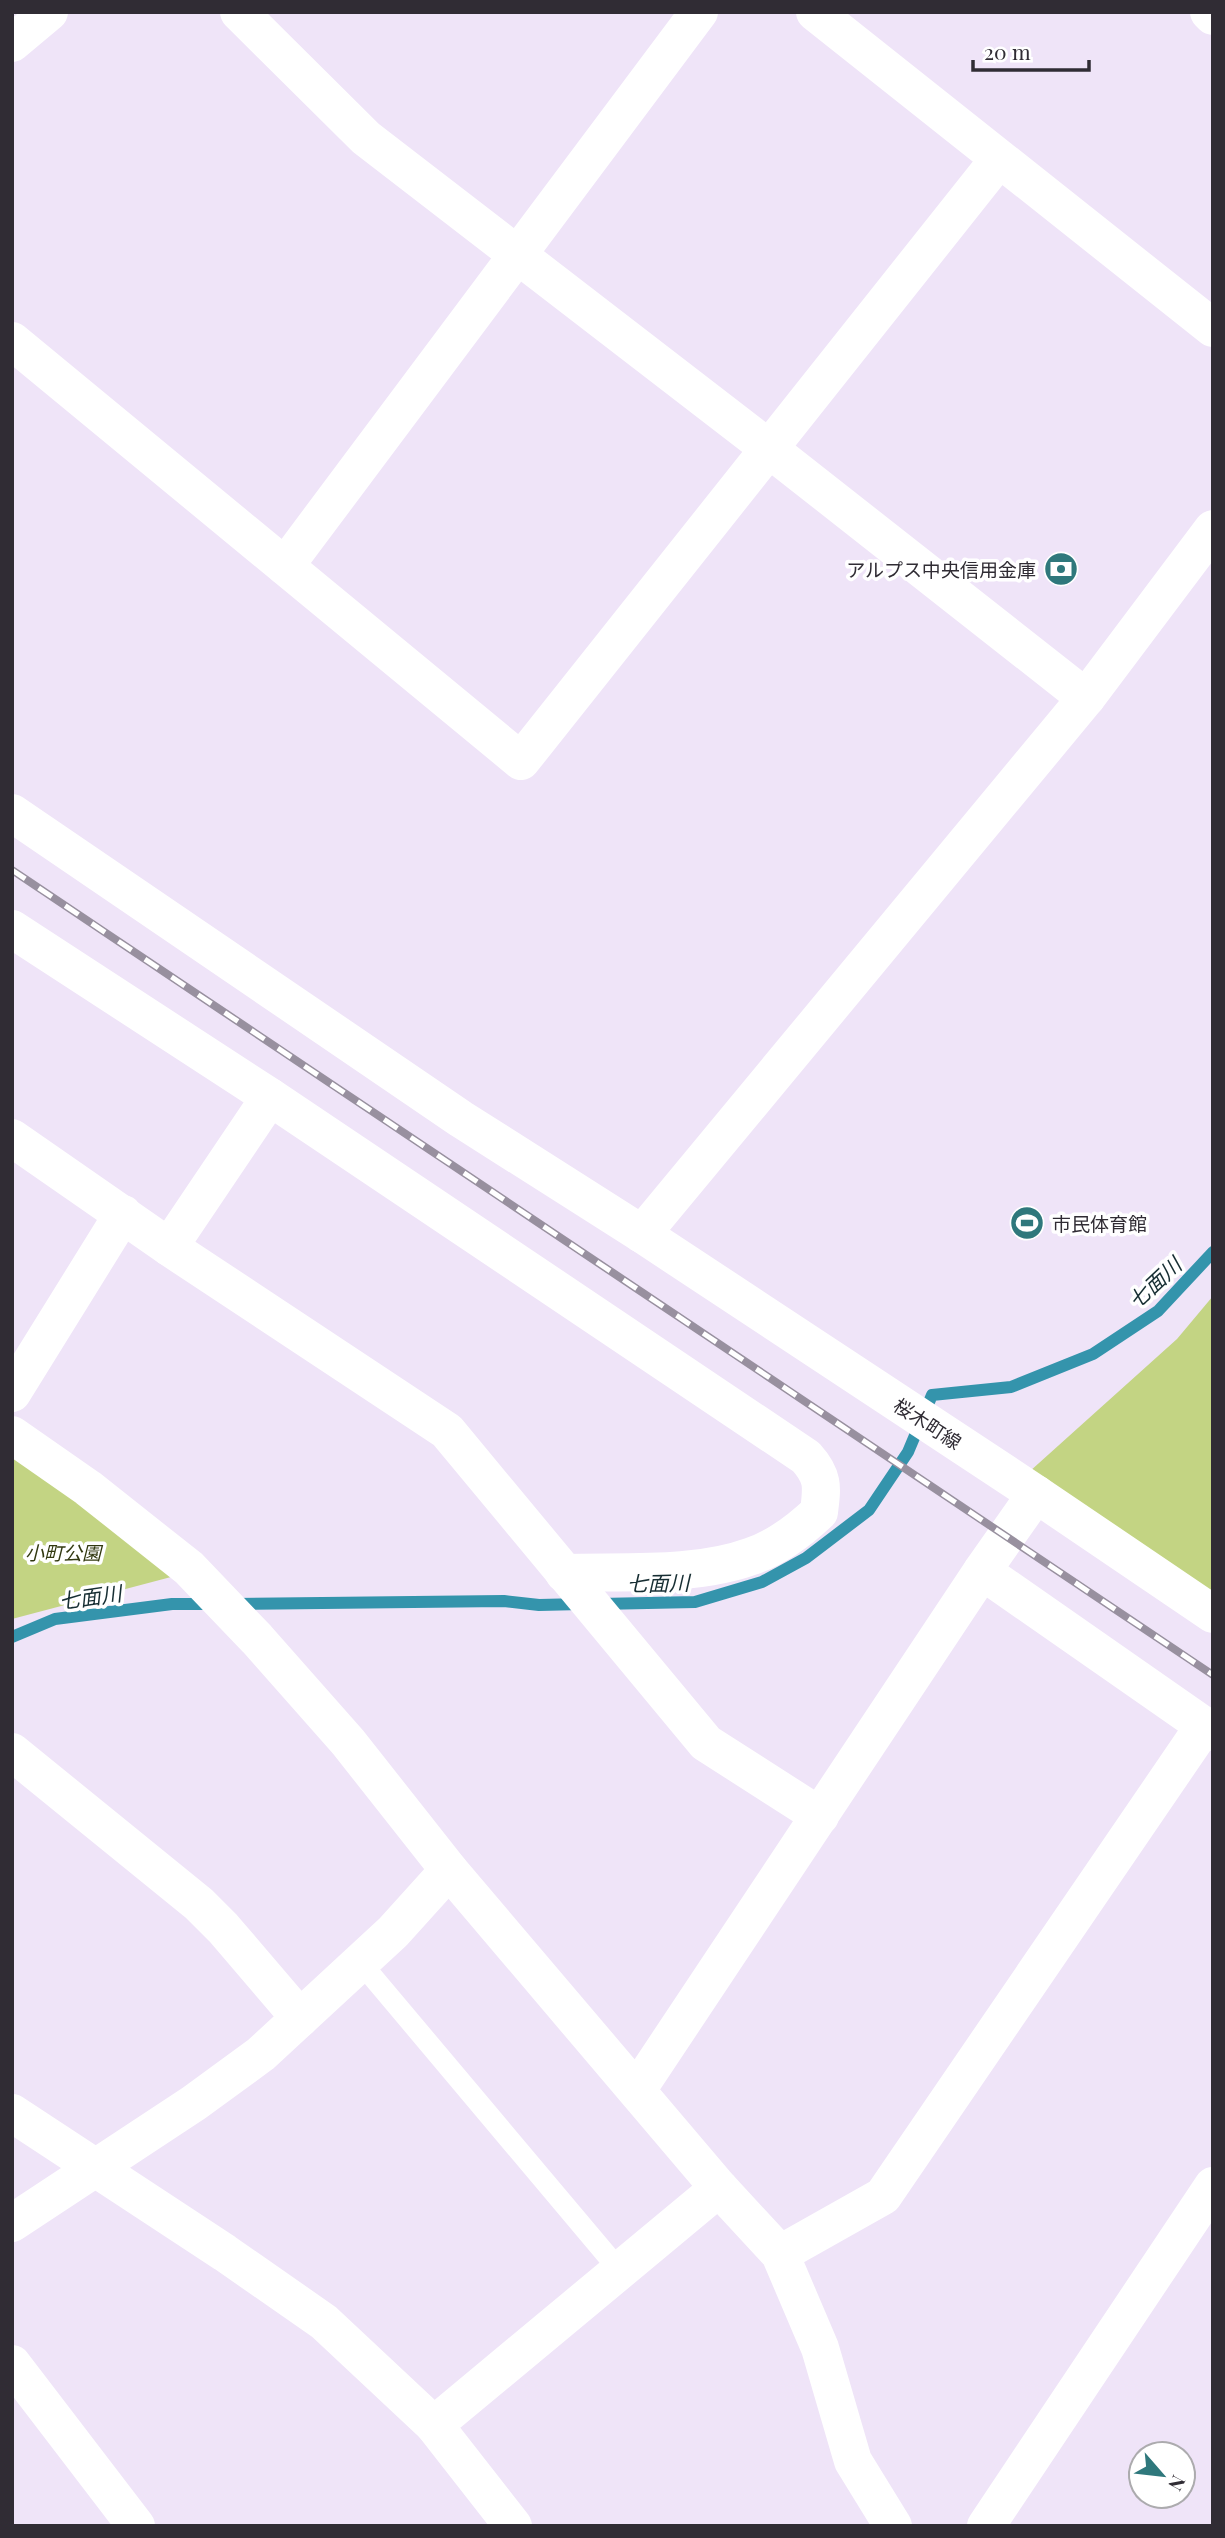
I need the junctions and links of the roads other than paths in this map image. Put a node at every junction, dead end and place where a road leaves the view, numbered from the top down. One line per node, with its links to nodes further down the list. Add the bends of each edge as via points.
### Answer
1 (49, 12): 7 (street)
2 (239, 12): 9 (street, via 366,138)
3 (699, 12): 9 (street)
4 (815, 12): 8 (street)
5 (1209, 12): 6 (street)
6 (1213, 16)
7 (12, 43)
8 (999, 159): 10 (street); 12 (street)
9 (518, 254): 12 (street); 14 (street)
10 (1213, 328)
11 (12, 341): 14 (street)
12 (769, 449): 14 (street, via 521,761); 15 (street)
13 (1213, 529): 15 (street)
14 (285, 566)
15 (1086, 698): 21 (street)
16 (12, 813): 21 (street, 桜木町線, via 461,1119)
17 (12, 929): 18 (street)
18 (270, 1097): 22 (street); 27 (street, via 806,1457 818,1471 819,1512 753,1556 701,1569)
19 (12, 1138): 20 (street)
20 (122, 1214): 22 (street); 23 (street)
21 (642, 1234): 25 (street, 桜木町線)
22 (169, 1247): 27 (street, via 447,1431)
23 (12, 1392)
24 (12, 1435): 32 (street, via 88,1488 199,1579 348,1742)
25 (1036, 1494): 26 (street); 28 (street, 桜木町線)
26 (982, 1571): 29 (street); 31 (street)
27 (568, 1577): 31 (street, via 706,1743)
28 (1213, 1614)
29 (1208, 1729): 41 (street, via 883,2196)
30 (12, 1752): 34 (street, via 199,1904)
31 (820, 1816): 35 (street)
32 (449, 1870): 33 (street); 35 (street)
33 (361, 1963): 34 (street); 42 (lane)
34 (300, 2018): 37 (street, via 261,2054 194,2103)
35 (637, 2090): 38 (street)
36 (12, 2113): 37 (street)
37 (94, 2167): 40 (street); 44 (street, via 324,2322)
38 (719, 2188): 41 (street); 42 (street)
39 (1208, 2203): 48 (street)
40 (12, 2222)
41 (780, 2254): 47 (street, via 820,2348 853,2460)
42 (621, 2272): 44 (street)
43 (12, 2364): 45 (street)
44 (434, 2425): 46 (street)
45 (136, 2526)
46 (513, 2526)
47 (893, 2526)
48 (986, 2526)

